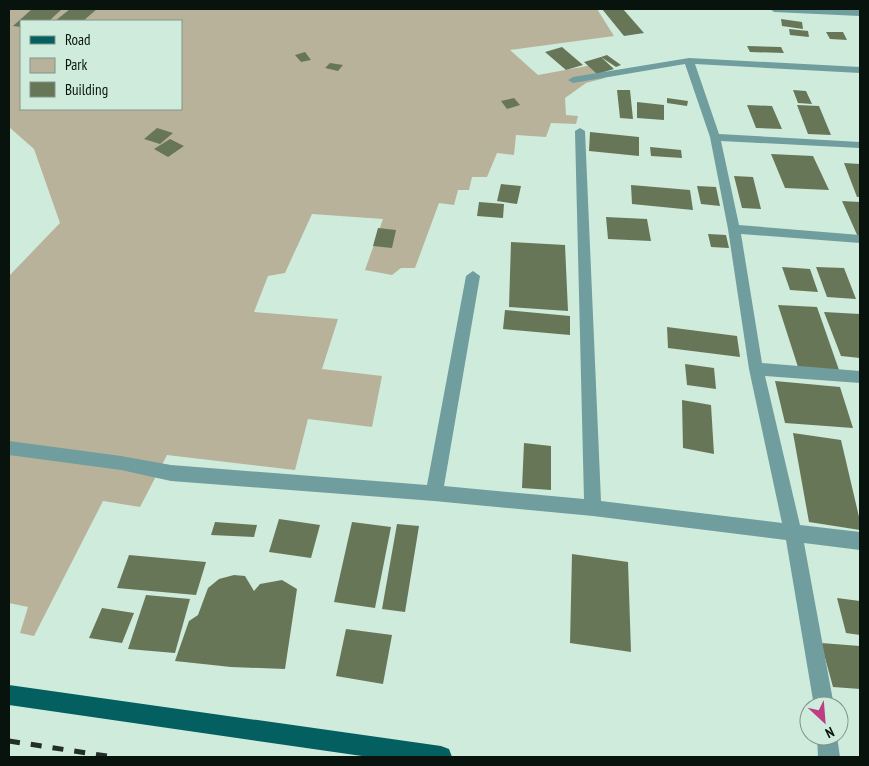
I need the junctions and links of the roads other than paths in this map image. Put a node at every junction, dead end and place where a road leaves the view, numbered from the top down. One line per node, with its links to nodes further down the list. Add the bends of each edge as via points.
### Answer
1 (774, 9): 2 (street)
2 (860, 13)
3 (690, 61): 4 (street); 5 (street); 7 (street)
4 (860, 70)
5 (573, 80)
6 (580, 132): 16 (street)
7 (715, 137): 8 (street); 9 (street)
8 (860, 145)
9 (734, 229): 10 (street); 12 (street)
10 (860, 239)
11 (473, 276): 15 (street)
12 (756, 369): 13 (street); 17 (street)
13 (860, 376)
14 (9, 448): 15 (street, via 171,473)
15 (434, 493): 16 (street)
16 (593, 508): 17 (street)
17 (793, 532): 18 (street); 20 (street)
18 (860, 541)
19 (9, 694): 21 (main road)
20 (822, 696)
21 (428, 756)

